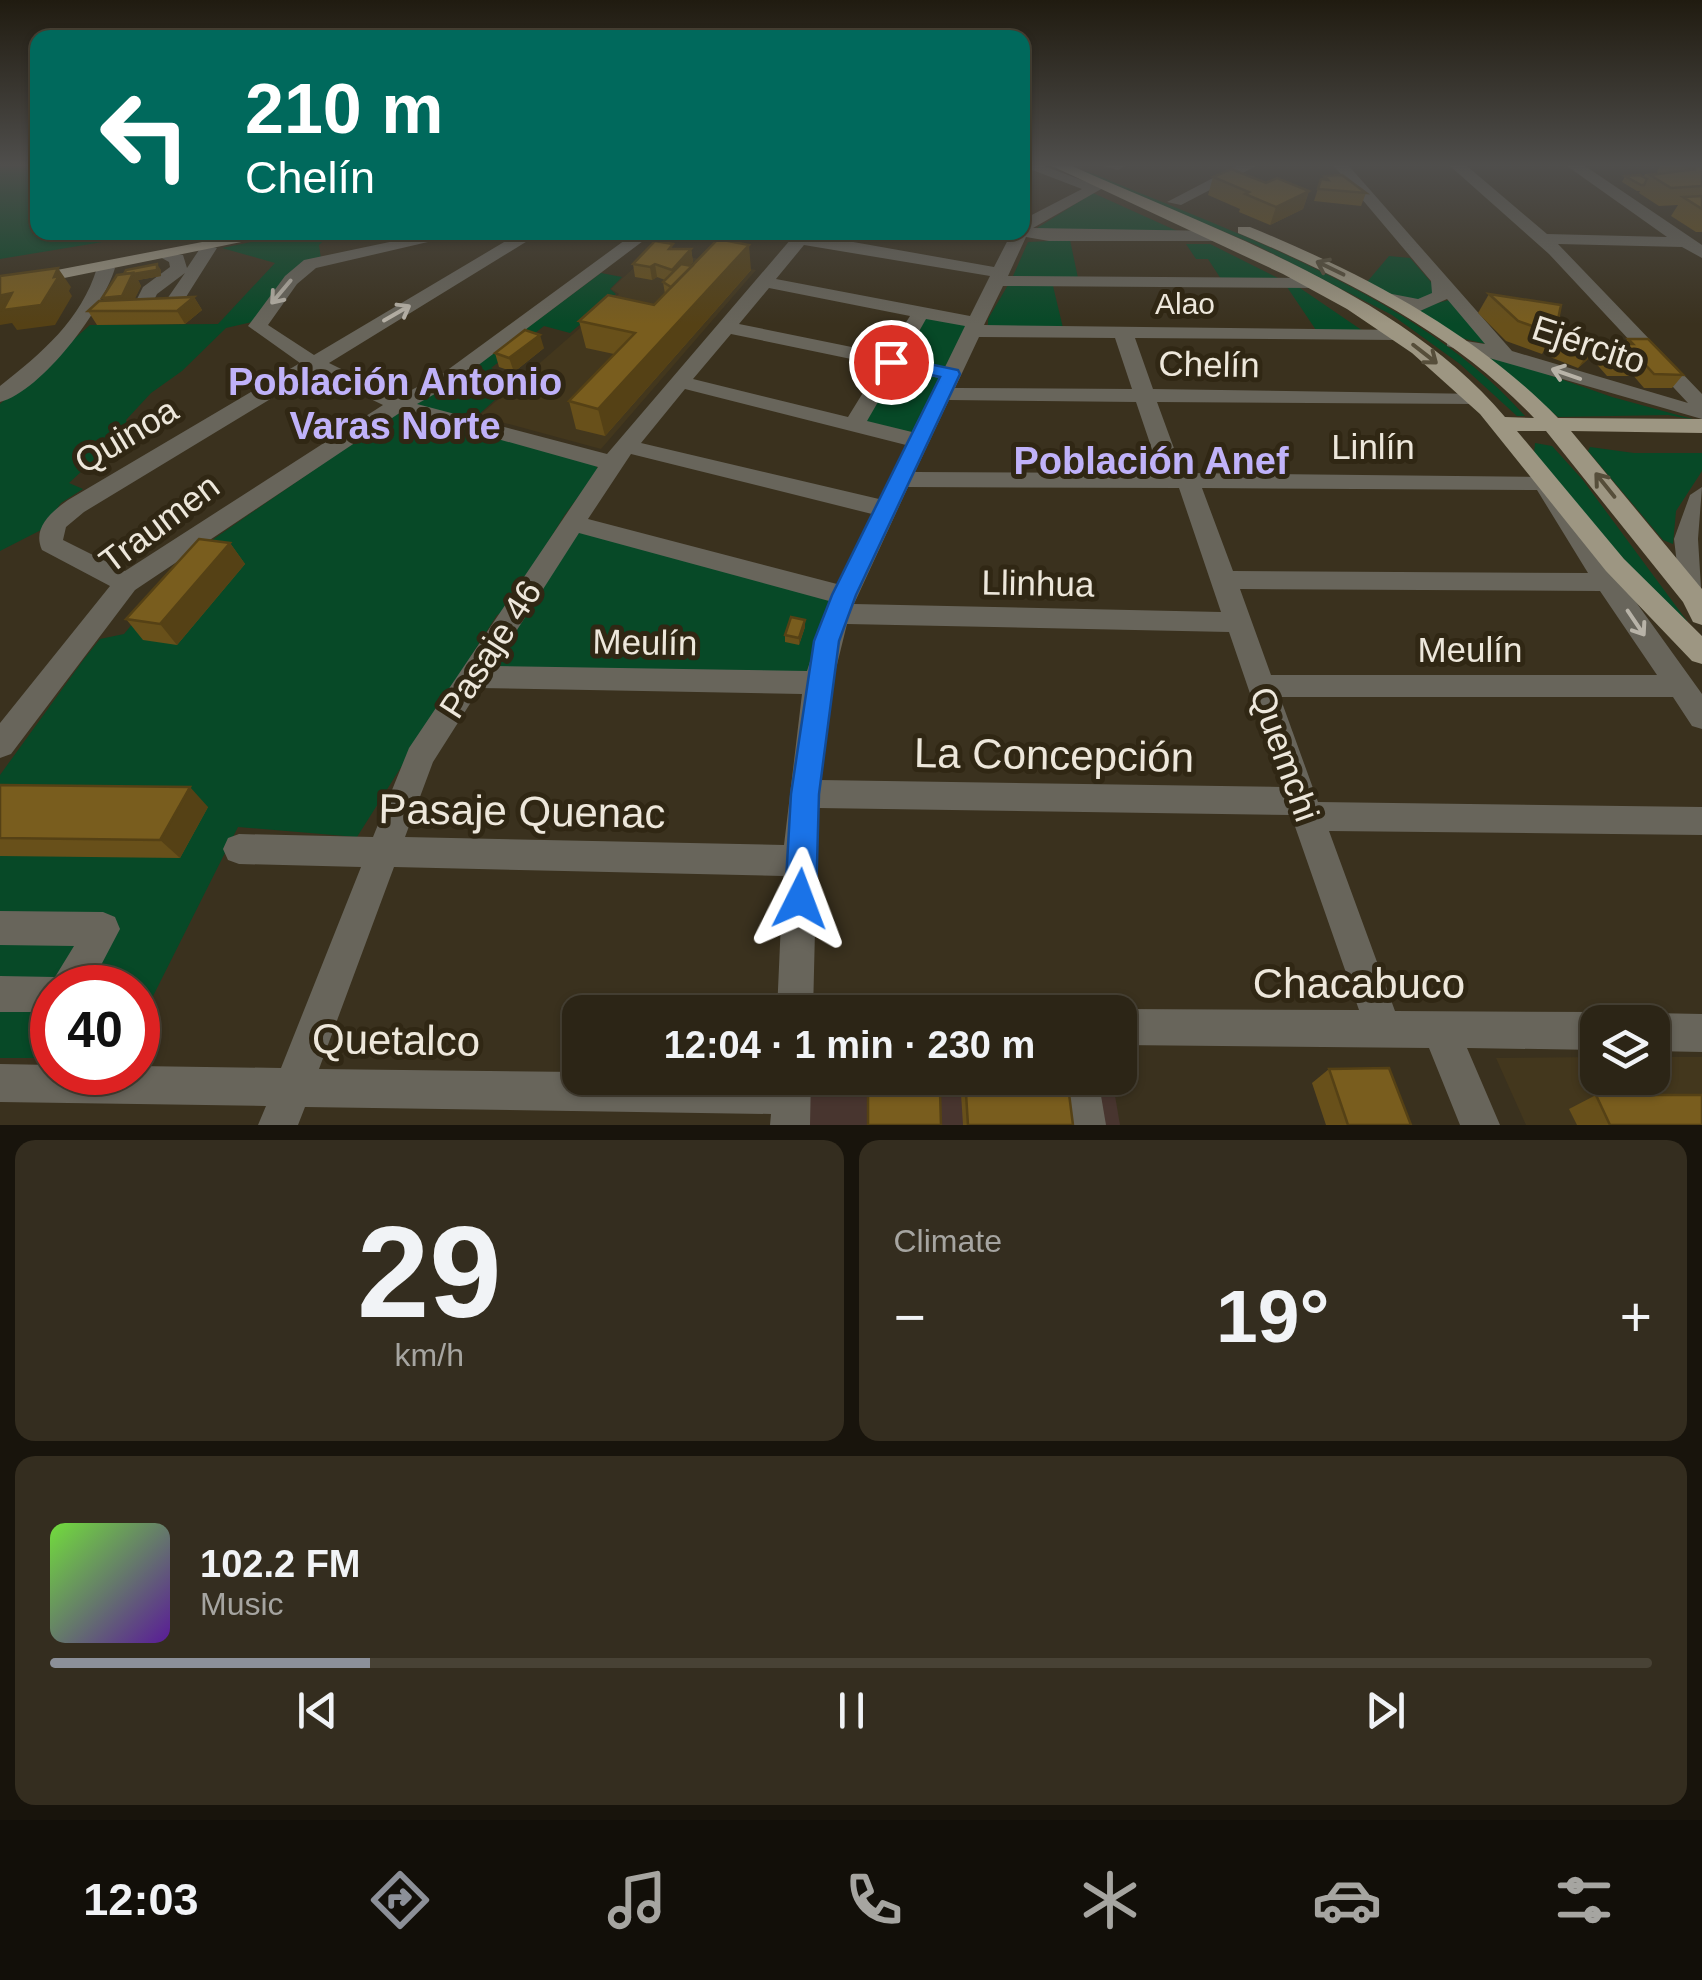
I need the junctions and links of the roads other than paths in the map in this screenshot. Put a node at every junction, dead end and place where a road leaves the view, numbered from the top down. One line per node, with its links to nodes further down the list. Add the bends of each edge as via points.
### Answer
1 (1180, 218): 7 (main road)
2 (1214, 218): 28 (main road, one-way to 2)
3 (1385, 218): 25 (street)
4 (1524, 218): 8 (street)
5 (1651, 218): 16 (street)
6 (1030, 232): 7 (street)
7 (1219, 236): 23 (main road)
8 (1546, 239): 16 (street); 44 (street)
9 (215, 240): 18 (street); 18 (main road); 20 (main road)
10 (423, 240): 37 (street, one-way to 37, via 299,271 259,320 260,331)
11 (521, 240): 37 (street, Quinoa, one-way to 11)
12 (636, 240): 43 (street, Traumen, via 449,378)
13 (800, 240): 22 (street, Pasaje 46)
14 (822, 240): 21 (street)
15 (1017, 240): 21 (street)
16 (1685, 242): 17 (street)
17 (1702, 254)
18 (178, 267): 19 (main road); 24 (street); 24 (street, via 188,286 173,304 141,309)
19 (106, 268): 26 (main road); 27 (street)
20 (0, 273)
21 (998, 277): 23 (street); 30 (street)
22 (765, 282): 29 (street, Alao); 31 (street, Pasaje 46)
23 (1314, 283): 33 (main road)
24 (156, 284): 27 (street)
25 (1440, 284): 28 (street, via 1441,295 1425,304); 35 (street)
26 (0, 286)
27 (99, 289): 40 (street, via 57,346)
28 (1386, 298): 34 (main road)
29 (920, 312): 30 (street, Alao); 36 (street)
30 (974, 327): 32 (street, Alao); 39 (street)
31 (726, 328): 36 (street, Chelín); 38 (street, Pasaje 46)
32 (1123, 332): 33 (street, Alao); 41 (street, Quemchi)
33 (1397, 334): 42 (main road, one-way to 42)
34 (1454, 342): 35 (street, Ejército); 48 (main road)
35 (1504, 353): 44 (street, Ejército, one-way to 35, via 1642,399)
36 (891, 362): 39 (street, Chelín); 45 (street)
37 (313, 363): 43 (street); 60 (street, Quinoa, via 56,523 50,544)
38 (680, 382): 45 (street); 51 (street, Pasaje 46)
39 (946, 384): 41 (street, Chelín); 49 (street)
40 (0, 396)
41 (1145, 396): 42 (street, Chelín); 53 (street, Quemchi)
42 (1475, 398): 47 (main road)
43 (398, 405): 51 (street); 60 (street, Traumen)
44 (1702, 410)
45 (854, 425): 49 (street)
46 (1702, 426): 48 (main road, Ejército)
47 (1508, 433): 48 (main road, Ejército); 54 (main road)
48 (1561, 433): 50 (main road, Ejército); 61 (main road, one-way to 48)
49 (919, 441): 52 (street)
50 (1702, 442)
51 (618, 454): 56 (street); 57 (street, Pasaje 46)
52 (900, 479): 53 (street, Linlín); 56 (street)
53 (1181, 480): 54 (street, Linlín); 58 (street, Quemchi)
54 (1545, 482): 59 (street); 64 (main road)
55 (1702, 495): 61 (street, via 1686,539)
56 (886, 508): 62 (street)
57 (572, 523): 62 (street, Llinhua); 65 (street, Pasaje 46)
58 (1223, 580): 59 (street); 63 (street, Quemchi)
59 (1608, 582): 68 (street, one-way to 68)
60 (126, 583): 70 (street, Traumen)
61 (1692, 592)
62 (840, 605): 63 (street, Llinhua); 66 (street)
63 (1238, 622): 67 (street, Quemchi)
64 (1702, 653)
65 (471, 677): 66 (street, Meulín); 75 (street, Pasaje 46, via 413,770)
66 (818, 683): 71 (street)
67 (1261, 686): 68 (street, Meulín); 72 (street, Quemchi)
68 (1678, 686): 69 (street)
69 (1702, 718)
70 (0, 746)
71 (805, 794): 72 (street, La Concepción); 76 (street)
72 (1305, 808): 73 (street, La Concepción); 83 (street, Quemchi)
73 (1702, 821)
74 (239, 850): 75 (street, Pasaje Quenac)
75 (381, 850): 76 (street, Pasaje Quenac); 89 (street, Pasaje 46)
76 (802, 861): 81 (street)
77 (0, 928): 78 (street, via 103,929)
78 (82, 965)
79 (0, 994): 80 (street)
80 (30, 994)
81 (796, 995)
82 (1137, 1027): 83 (street, Chacabuco)
83 (1383, 1027): 84 (street, Chacabuco)
84 (1439, 1028): 85 (street, Chacabuco); 94 (street)
85 (1580, 1031)
86 (1670, 1032): 87 (street)
87 (1702, 1033)
88 (0, 1082): 89 (street, Quetalco)
89 (292, 1086): 91 (street, Quetalco); 92 (street, Pasaje 46)
90 (1082, 1095): 93 (street)
91 (791, 1099)
92 (278, 1125)
93 (1086, 1125)
94 (1480, 1125)

